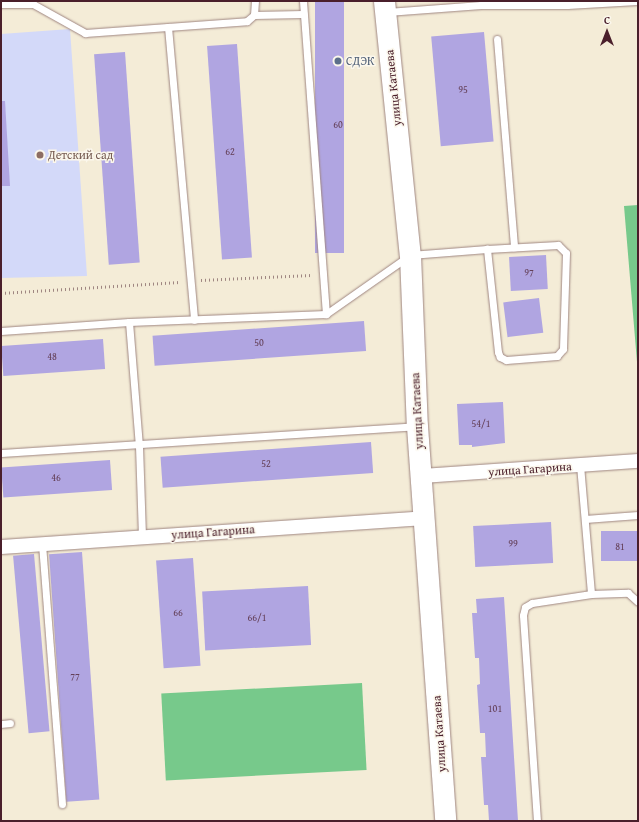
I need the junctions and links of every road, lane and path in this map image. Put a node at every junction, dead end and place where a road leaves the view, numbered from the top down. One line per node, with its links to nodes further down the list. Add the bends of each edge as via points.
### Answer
1 (255, 1): 8 (lane)
2 (303, 1): 7 (lane)
3 (637, 1): 4 (lane, via 568,5)
4 (481, 3): 6 (lane)
5 (1, 4): 9 (lane, via 33,4 85,33)
6 (384, 6): 13 (street, улица Катаева)
7 (303, 14): 8 (lane); 14 (lane)
8 (254, 15): 9 (lane, via 247,21)
9 (168, 27): 15 (lane)
10 (497, 39): 11 (lane)
11 (514, 247): 12 (lane); 12 (lane, via 558,245 564,249 563,348 557,356 506,360 500,357)
12 (487, 249): 13 (lane)
13 (410, 255): 17 (lane); 21 (street, улица Катаева)
14 (324, 274): 15 (path); 17 (lane)
15 (191, 281): 16 (path); 18 (lane)
16 (1, 293)
17 (326, 314): 18 (lane)
18 (194, 320): 19 (lane)
19 (129, 322): 20 (lane); 22 (lane)
20 (1, 331)
21 (417, 426): 22 (lane); 26 (street, улица Катаева)
22 (139, 446): 23 (lane); 30 (lane)
23 (1, 453)
24 (638, 461): 25 (street, улица Гагарина)
25 (580, 465): 26 (street, улица Гагарина); 29 (lane)
26 (422, 476): 28 (street, улица Катаева)
27 (638, 515): 29 (lane)
28 (425, 518): 30 (street, улица Гагарина); 38 (street, улица Катаева)
29 (585, 519): 33 (lane)
30 (142, 537): 31 (street, улица Гагарина)
31 (42, 544): 32 (street, улица Гагарина); 37 (lane)
32 (1, 547)
33 (591, 594): 34 (lane, via 628,593); 39 (lane, via 532,603 525,607 523,615)
34 (638, 602)
35 (10, 723): 36 (lane)
36 (1, 724)
37 (62, 804)
38 (445, 821)
39 (537, 821)

